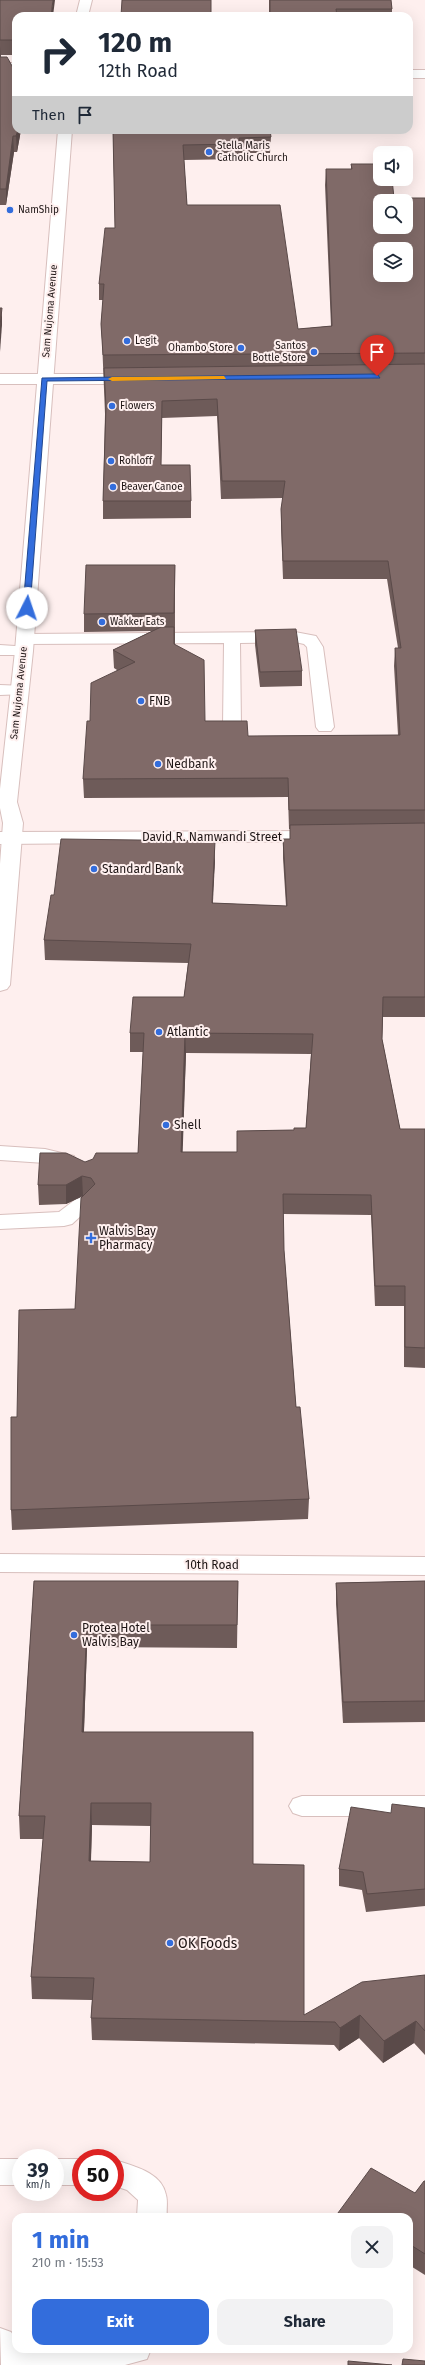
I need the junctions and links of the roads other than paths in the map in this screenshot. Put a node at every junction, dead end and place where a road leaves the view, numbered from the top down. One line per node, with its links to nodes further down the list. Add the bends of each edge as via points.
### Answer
1 (86, 0): 2 (main road)
2 (83, 12)
3 (0, 67): 4 (main road)
4 (12, 67)
5 (413, 68): 6 (main road)
6 (425, 68)
7 (413, 74): 8 (main road)
8 (425, 74)
9 (0, 77): 10 (main road)
10 (12, 77)
11 (65, 134): 14 (main road, Sam Nujoma Avenue)
12 (147, 378): 14 (main road)
13 (0, 379): 14 (main road)
14 (44, 380): 16 (main road, Sam Nujoma Avenue)
15 (232, 638): 16 (lane); 20 (lane); 21 (lane, via 295,637 310,640 315,647)
16 (24, 645): 17 (lane); 19 (main road, Sam Nujoma Avenue)
17 (0, 650)
18 (0, 690): 19 (lane)
19 (19, 690): 22 (main road, Sam Nujoma Avenue)
20 (232, 726)
21 (325, 727)
22 (5, 823): 23 (main road, David R. Namwandi Street); 24 (main road, Sam Nujoma Avenue)
23 (334, 830)
24 (0, 985)
25 (0, 1153): 26 (lane, via 45,1156 74,1164)
26 (85, 1173)
27 (83, 1204): 28 (lane, via 64,1219)
28 (0, 1222)
29 (0, 1563): 30 (main road, 10th Road)
30 (425, 1566)
31 (302, 1806): 32 (lane)
32 (425, 1806)
33 (0, 2172): 34 (lane)
34 (12, 2172)
35 (124, 2176): 36 (lane, via 137,2180 152,2195)
36 (152, 2213)
37 (0, 2342): 38 (lane, via 12,2356 99,2356)
38 (115, 2353)

